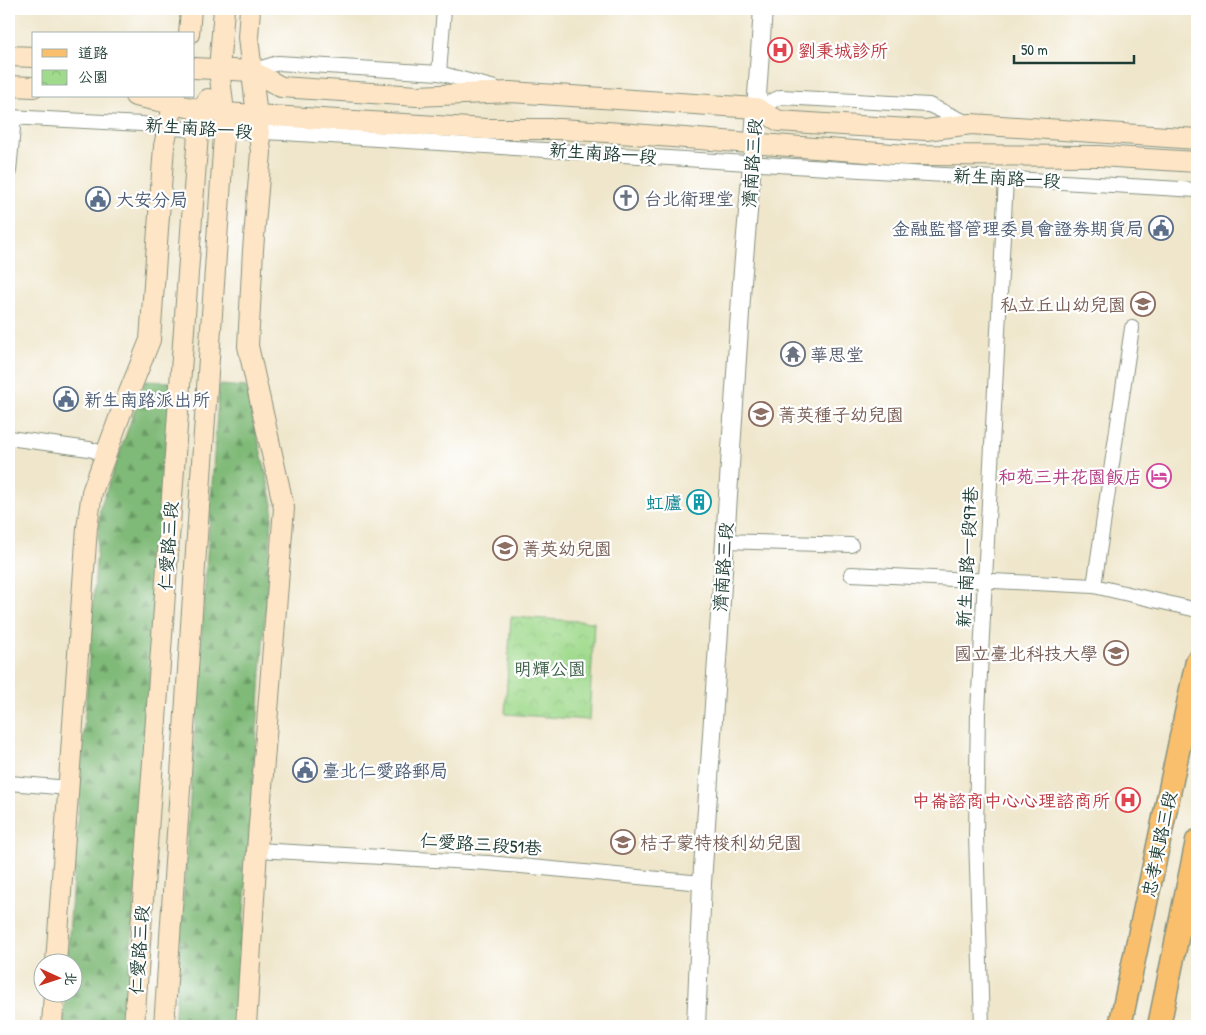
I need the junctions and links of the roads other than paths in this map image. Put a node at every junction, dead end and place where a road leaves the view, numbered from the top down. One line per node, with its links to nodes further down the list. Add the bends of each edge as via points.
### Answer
1 (191, 9): 6 (main road)
2 (224, 9): 10 (main road)
3 (250, 9): 11 (main road, via 248,37)
4 (444, 9): 12 (street)
5 (763, 9): 17 (street, 濟南路三段)
6 (189, 32)
7 (9, 56): 8 (main road)
8 (32, 57)
9 (195, 68): 10 (main road)
10 (219, 69): 11 (main road); 20 (main road, 仁愛路三段); 21 (main road, 仁愛路三段)
11 (252, 71): 12 (street, via 278,63); 15 (main road, via 280,87 417,96); 22 (main road)
12 (439, 73): 15 (street)
13 (9, 86): 14 (main road)
14 (32, 87)
15 (510, 92): 17 (main road)
16 (140, 98): 18 (main road, 新生南路一段)
17 (756, 108): 23 (main road, via 779,121 926,130 971,124); 24 (street, 濟南路三段)
18 (172, 111): 19 (street, 新生南路一段, via 142,124); 20 (main road, 新生南路一段); 31 (main road, via 164,146 150,340)
19 (11, 117): 26 (street)
20 (200, 120): 21 (main road, 新生南路一段); 47 (main road, 仁愛路三段)
21 (224, 121): 22 (main road, 新生南路一段); 48 (main road, 仁愛路三段)
22 (258, 123): 24 (main road, 新生南路一段, via 560,129 606,132); 42 (main road, via 261,152 248,346 284,508)
23 (1197, 139)
24 (753, 154): 25 (main road, 新生南路一段, via 1099,156); 27 (street, 新生南路一段); 32 (street, 濟南路三段)
25 (1197, 162)
26 (9, 171)
27 (1006, 179): 28 (street, 新生南路一段); 35 (street, 新生南路一段97巷)
28 (1197, 190)
29 (1132, 328): 36 (street)
30 (9, 438): 31 (street)
31 (106, 454): 40 (main road, via 92,492 88,519)
32 (725, 541): 33 (street); 43 (street, 濟南路三段)
33 (851, 545)
34 (851, 574): 35 (street)
35 (984, 581): 36 (street); 51 (street, 新生南路一段97巷, via 976,835)
36 (1094, 586): 37 (street)
37 (1197, 610)
38 (1197, 661): 52 (main road, 忠孝東路三段)
39 (9, 783): 40 (street)
40 (69, 788): 44 (main road)
41 (1197, 841): 53 (main road, 忠孝東路三段)
42 (257, 850): 43 (street, 仁愛路三段51巷, via 488,863); 49 (main road)
43 (702, 884): 50 (street, 濟南路三段)
44 (57, 952)
45 (53, 1002): 46 (main road)
46 (52, 1026)
47 (134, 1026)
48 (164, 1026)
49 (246, 1026)
50 (696, 1026)
51 (982, 1026)
52 (1120, 1026)
53 (1159, 1026)

